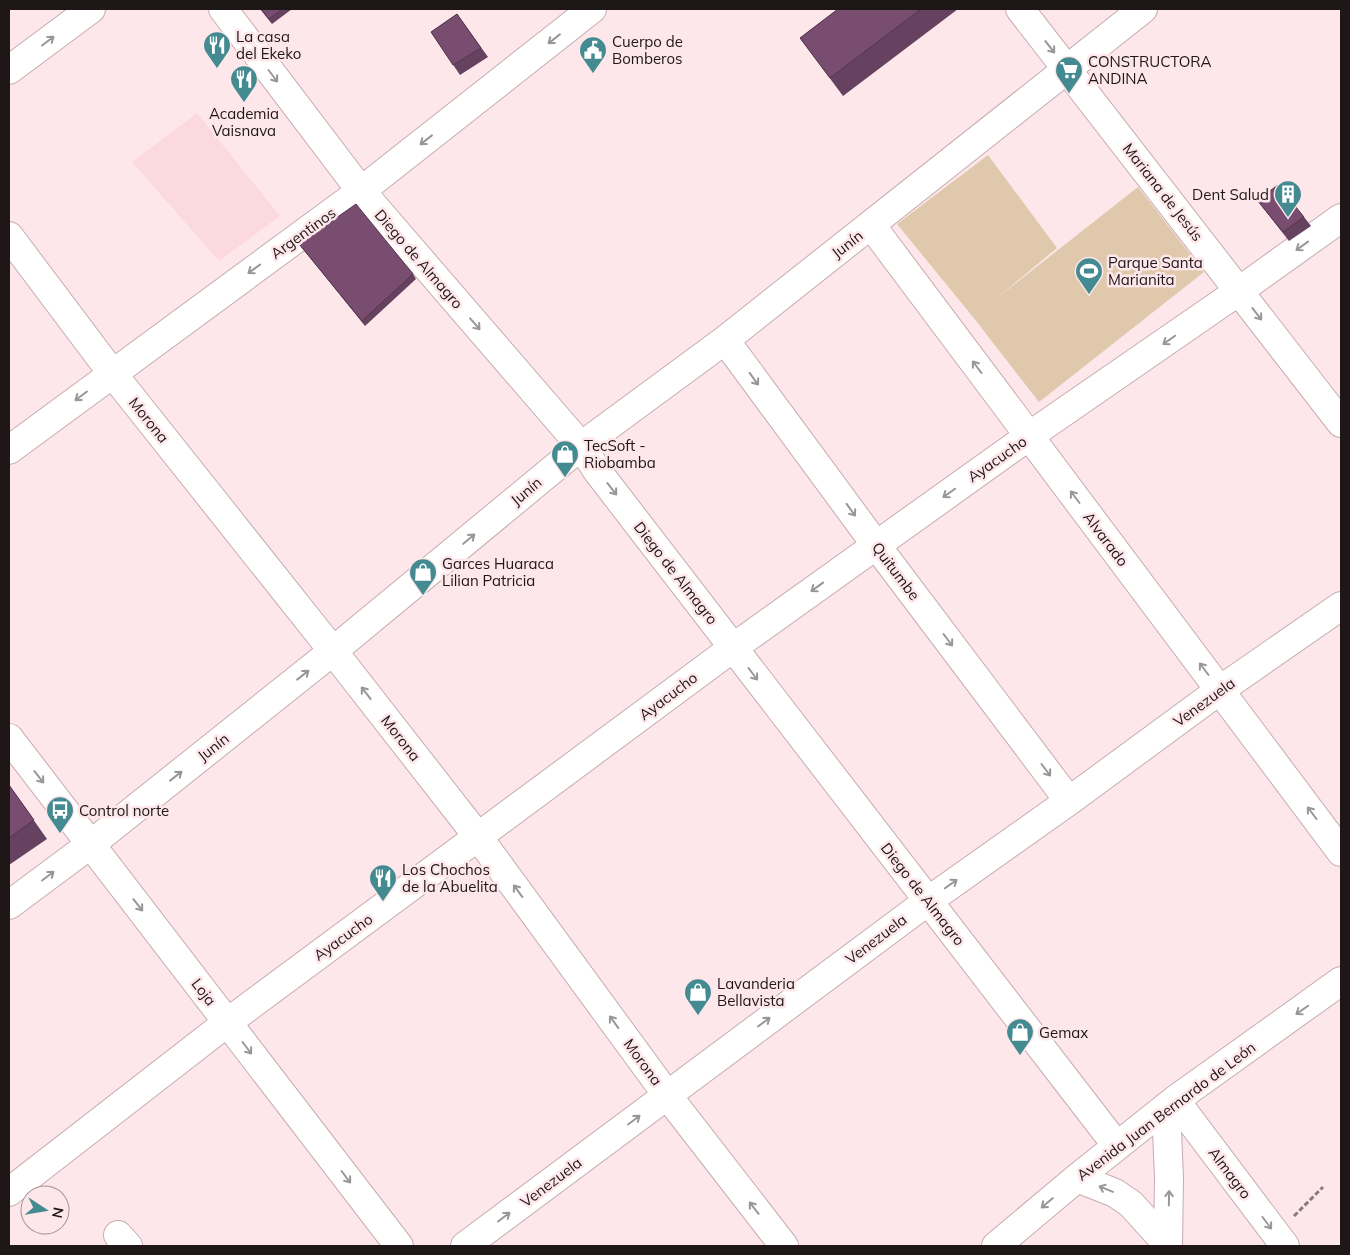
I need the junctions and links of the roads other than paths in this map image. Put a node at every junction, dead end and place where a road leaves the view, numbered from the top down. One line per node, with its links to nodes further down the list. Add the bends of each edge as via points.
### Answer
1 (91, 9): 7 (street, one-way to 1)
2 (222, 9): 8 (street, Diego de Almagro, one-way to 8)
3 (592, 9): 8 (street, Argentinos, one-way to 8)
4 (1020, 9): 6 (street, Mariana de Jesús, one-way to 6)
5 (1143, 9): 6 (street, Junín)
6 (1067, 69): 10 (street, Junín); 12 (street, Mariana de Jesús)
7 (9, 70)
8 (361, 191): 14 (street, Argentinos, one-way to 14); 17 (street, Diego de Almagro, one-way to 17)
9 (1341, 218): 12 (street, Ayacucho, one-way to 12)
10 (871, 225): 13 (street, Junín); 16 (street, Alvarado, one-way to 10)
11 (9, 236): 14 (street, Morona)
12 (1239, 292): 15 (street, Mariana de Jesús, one-way to 15); 16 (street, Ayacucho, one-way to 16)
13 (725, 340): 17 (street, Junín); 19 (street, Quitumbe, one-way to 19)
14 (112, 373): 18 (street, Argentinos, one-way to 18); 22 (street, Morona)
15 (1341, 424)
16 (1029, 436): 19 (street, Ayacucho, one-way to 19); 23 (street, Alvarado, one-way to 16)
17 (581, 446): 21 (street, Diego de Almagro, one-way to 21); 22 (street, Junín, one-way to 17)
18 (9, 450)
19 (876, 545): 21 (street, Ayacucho, one-way to 21); 25 (street, Quitumbe, one-way to 25)
20 (1341, 606): 23 (street, Venezuela)
21 (734, 648): 26 (street, Ayacucho); 29 (street, Diego de Almagro, one-way to 29)
22 (333, 651): 26 (street, Morona, one-way to 22); 27 (street, Junín, one-way to 22)
23 (1220, 690): 25 (street, Venezuela); 28 (street, Alvarado, one-way to 23)
24 (9, 738): 27 (street, Loja, one-way to 27)
25 (1069, 801): 29 (street, Venezuela, one-way to 25)
26 (479, 838): 32 (street, Ayacucho); 33 (street, Morona, one-way to 26)
27 (91, 844): 30 (street, Junín, one-way to 27); 32 (street, Loja, one-way to 32)
28 (1341, 852)
29 (928, 900): 33 (street, Venezuela, one-way to 29); 35 (street, Diego de Almagro)
30 (9, 906)
31 (1341, 981): 34 (street, Avenida Juan Bernardo de León, one-way to 34)
32 (228, 1022): 37 (street, Ayacucho); 39 (street, Loja, one-way to 39)
33 (667, 1095): 40 (street, Venezuela, one-way to 33); 41 (street, Morona, one-way to 33)
34 (1171, 1104): 35 (street, Avenida Juan Bernardo de León); 38 (street, Almagro, one-way to 38); 43 (street, one-way to 34)
35 (1118, 1146): 36 (street, Avenida Juan Bernardo de León)
36 (1077, 1178): 42 (street, Avenida Juan Bernardo de León, one-way to 42); 43 (street, one-way to 36, via 1131,1204 1115,1193)
37 (9, 1192)
38 (1281, 1240)
39 (399, 1246)
40 (465, 1246)
41 (784, 1246)
42 (996, 1246)
43 (1168, 1246)

